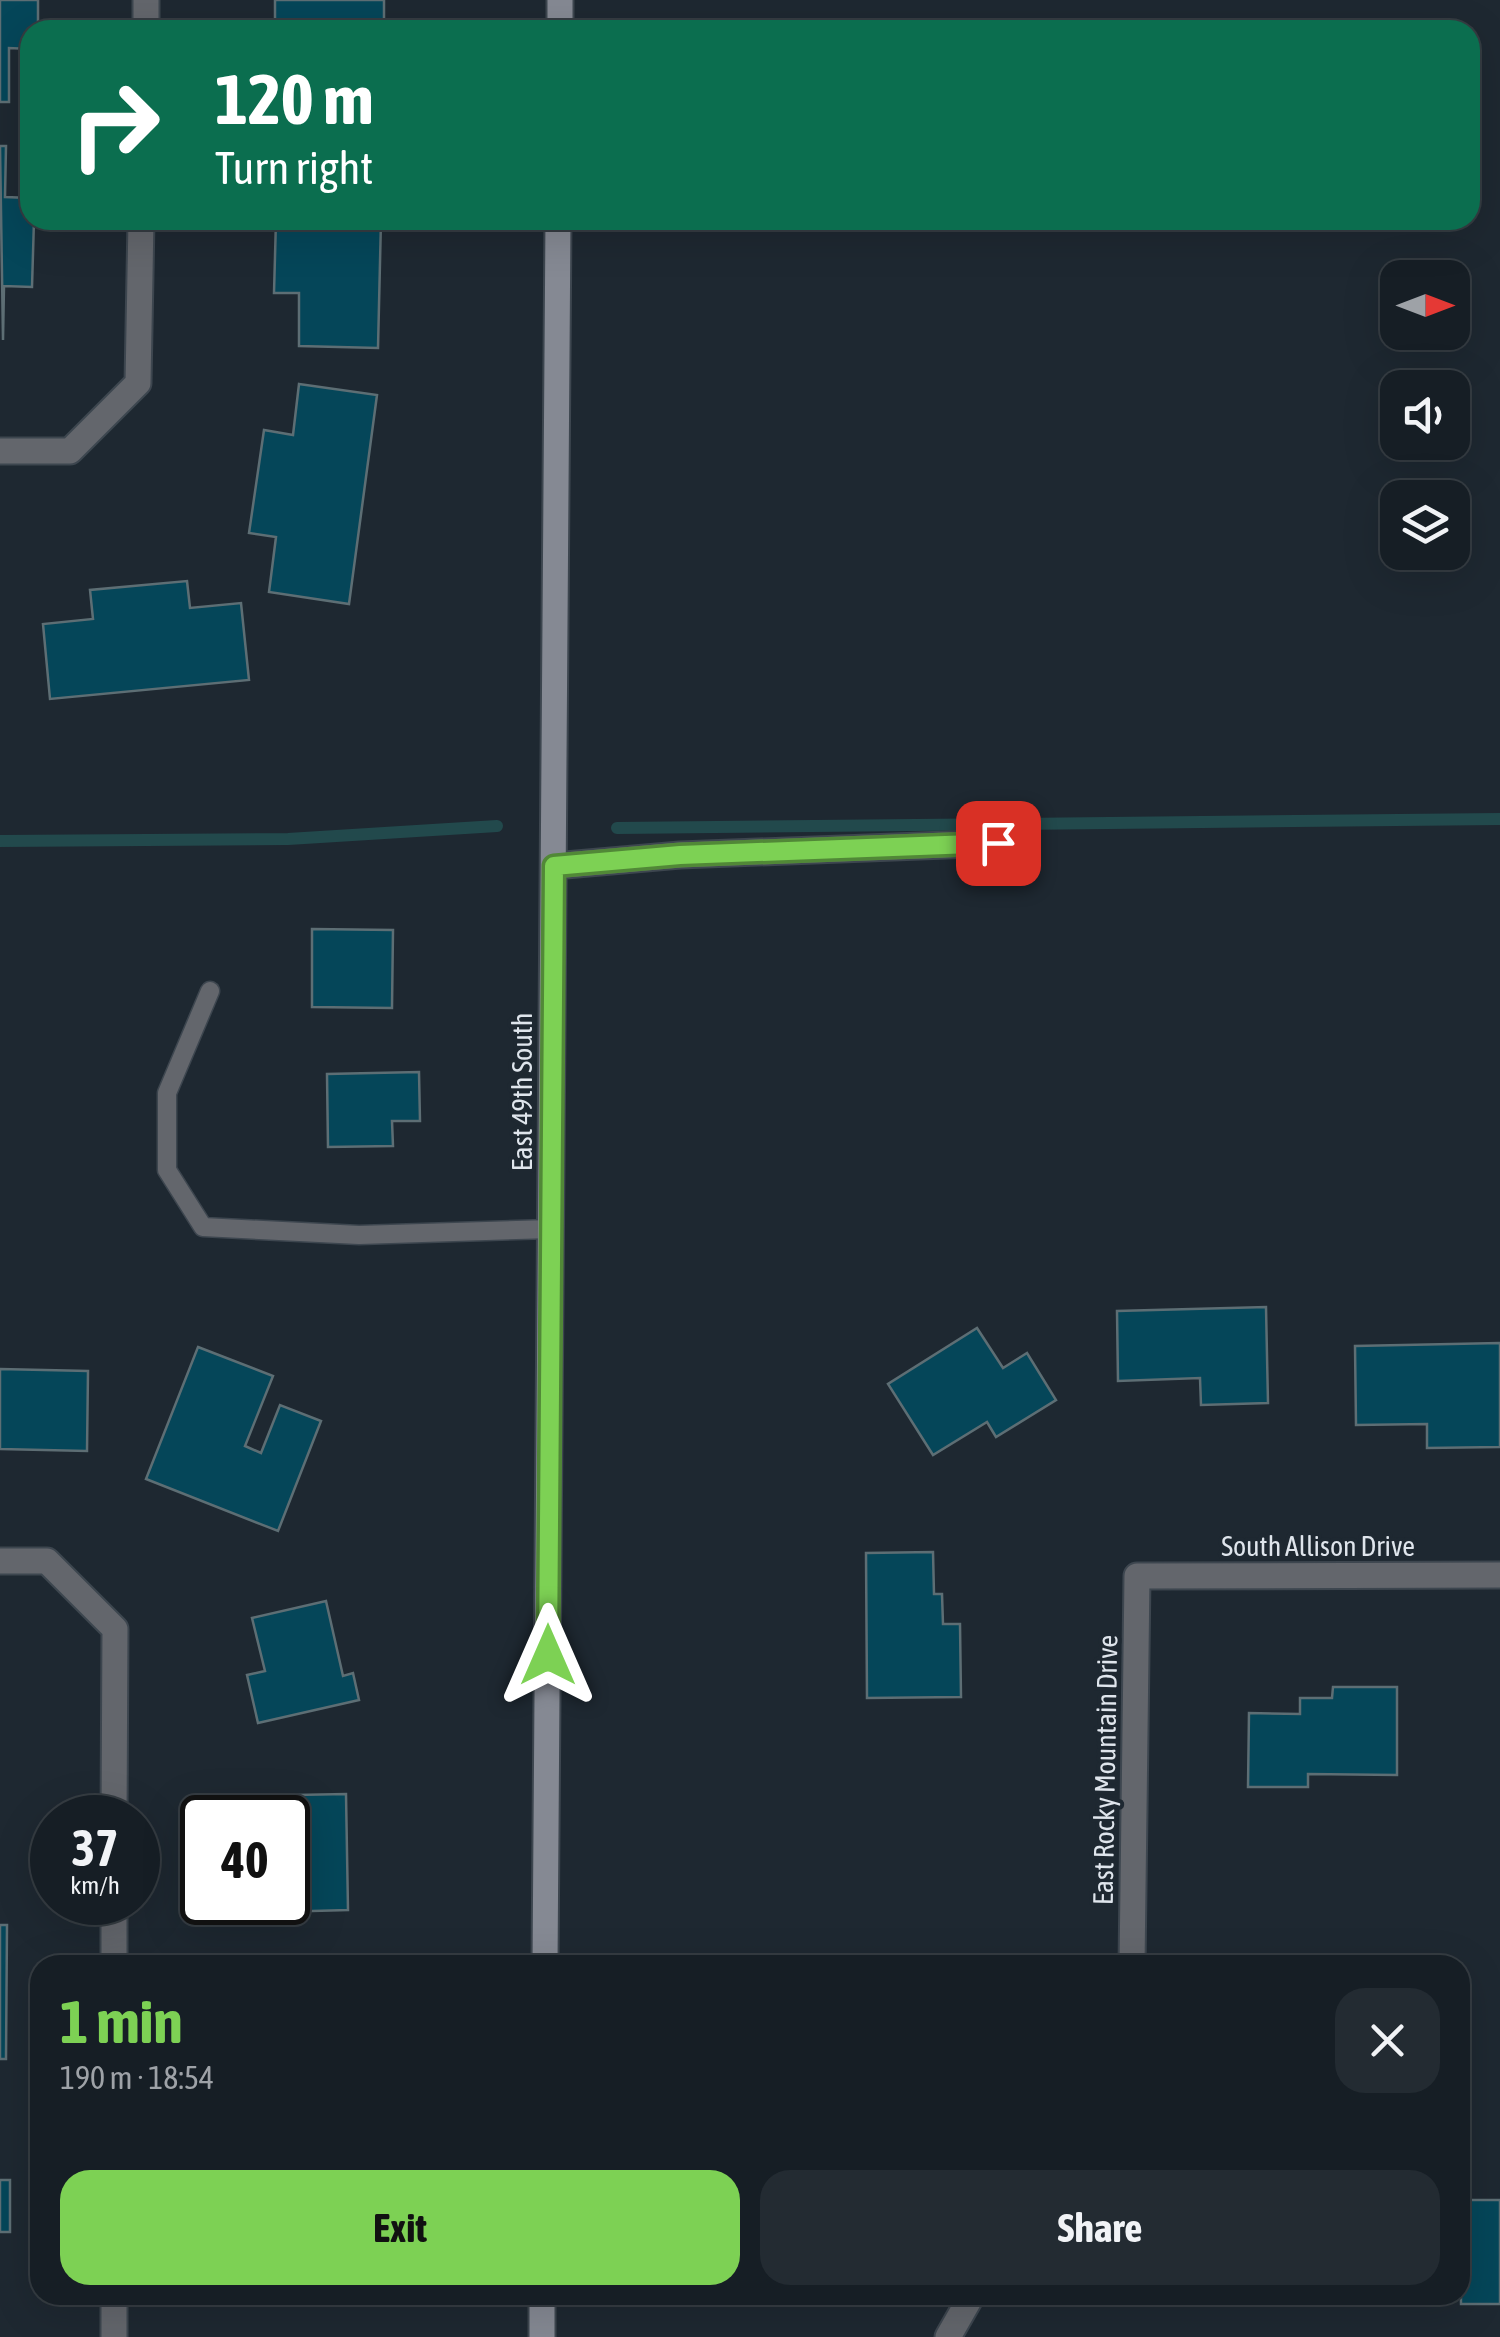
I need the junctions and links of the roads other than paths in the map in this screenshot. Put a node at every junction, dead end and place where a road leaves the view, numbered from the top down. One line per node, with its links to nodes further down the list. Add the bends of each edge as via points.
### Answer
1 (142, 230): 3 (street, via 138,384 70,451)
2 (558, 230): 5 (street, East 49th South)
3 (0, 451)
4 (998, 843): 5 (street)
5 (554, 866): 7 (street, East 49th South)
6 (210, 991): 7 (lane, via 167,1093 168,1170 203,1227 360,1235)
7 (551, 1229): 14 (street, East 49th South)
8 (0, 1562): 11 (street, via 47,1561 114,1629)
9 (1500, 1575): 10 (street, South Allison Drive)
10 (1137, 1576): 15 (street, East Rocky Mountain Drive)
11 (114, 1795)
12 (114, 1925): 13 (street)
13 (114, 1955)
14 (545, 1955)
15 (1132, 1955)
16 (114, 2305): 19 (street)
17 (542, 2305): 20 (street)
18 (966, 2305): 21 (street)
19 (114, 2337)
20 (542, 2337)
21 (948, 2337)

